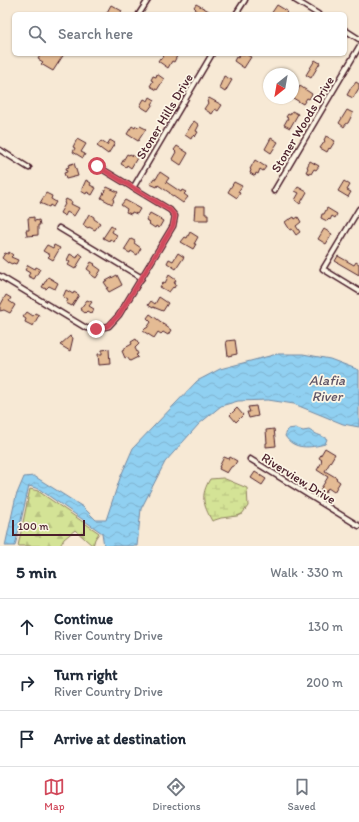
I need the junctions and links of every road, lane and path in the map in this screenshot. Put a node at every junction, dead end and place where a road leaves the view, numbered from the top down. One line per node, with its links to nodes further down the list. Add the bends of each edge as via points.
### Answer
1 (148, 0): 4 (street)
2 (245, 0): 5 (street)
3 (295, 0): 6 (street)
4 (141, 12)
5 (237, 12)
6 (315, 12)
7 (347, 31): 8 (street)
8 (359, 39)
9 (359, 47): 15 (street, Stoner Woods Drive)
10 (211, 56): 14 (street, Stoner Hills Drive)
11 (0, 150): 13 (street)
12 (97, 166): 14 (street)
13 (29, 168)
14 (133, 188): 19 (street, via 170,210 175,216 173,226)
15 (274, 191)
16 (359, 209): 20 (street, via 323,269)
17 (59, 228): 19 (street)
18 (0, 276): 19 (street, via 86,328 96,329 108,326 119,315)
19 (142, 278)
20 (359, 291)
21 (250, 459): 22 (street, Riverview Drive)
22 (359, 526)

